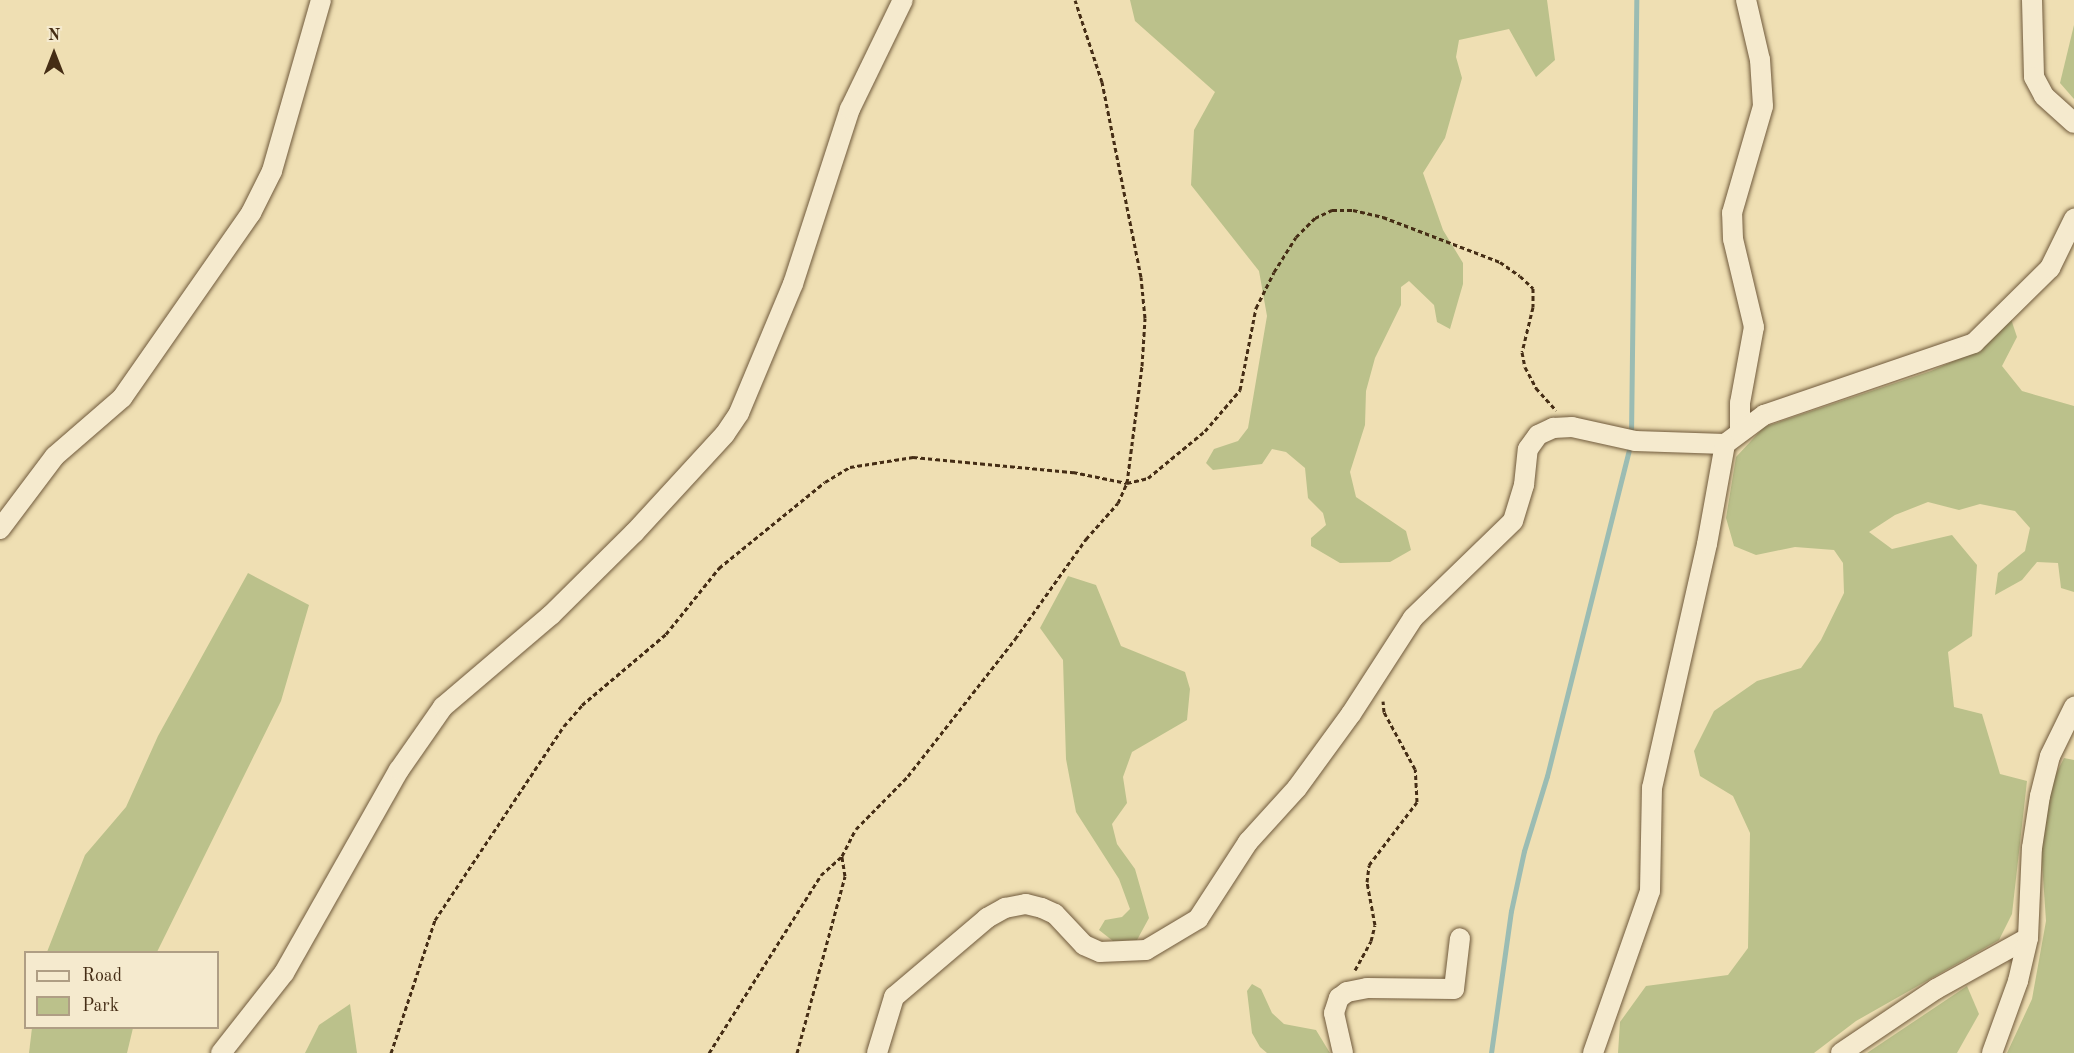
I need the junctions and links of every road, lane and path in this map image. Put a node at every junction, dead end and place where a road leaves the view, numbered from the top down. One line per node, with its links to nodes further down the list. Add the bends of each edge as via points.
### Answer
1 (321, 0): 12 (street, via 272,171 251,213 122,398 55,456)
2 (903, 0): 19 (street, via 855,98 793,284 739,413 725,434 634,533 551,615 443,707 399,770 284,974)
3 (1075, 0): 11 (path, via 1102,82 1141,277 1145,318 1142,366)
4 (1746, 0): 9 (street, via 1760,60 1763,106 1732,213 1733,239 1754,327 1740,403)
5 (2032, 0): 6 (street, via 2034,77 2044,96)
6 (2074, 123)
7 (2074, 219): 9 (street, via 2050,268 1974,343 1764,415)
8 (1572, 427): 10 (street, via 1629,440); 11 (path, via 1536,388 1525,367 1522,352 1533,307 1533,288 1520,276 1500,262 1383,218 1353,210 1332,210 1315,218 1296,237 1274,272 1256,308 1240,390 1205,431 1148,478); 13 (street, via 1553,428 1538,435 1528,449 1524,485 1513,521 1413,618)
9 (1740, 431): 10 (street)
10 (1725, 444): 25 (street, via 1707,544 1652,788 1650,891)
11 (1127, 483): 15 (path, via 1118,503 1086,540 1015,639 908,776 856,829); 20 (path, via 1072,472 913,457 850,467 789,510 719,568 666,634 582,705 564,726 435,920)
12 (1, 526)
13 (1381, 666): 18 (path, via 1384,712 1415,769 1417,802 1369,866 1367,882 1375,925); 23 (street, via 1297,788 1248,842 1198,919 1146,950 1100,952 1084,945 1055,914 1026,904 1005,908 987,918 894,997)
14 (2074, 707): 17 (street, via 2050,756 2040,796 2032,848)
15 (842, 856): 21 (path, via 821,875); 22 (path, via 845,876)
16 (1460, 938): 18 (street, via 1454,989 1367,988)
17 (2028, 938): 26 (street, via 1936,989); 27 (street, via 2015,992)
18 (1347, 992): 24 (street, via 1339,998 1334,1013)
19 (221, 1053)
20 (391, 1053)
21 (710, 1053)
22 (797, 1053)
23 (877, 1053)
24 (1342, 1053)
25 (1593, 1053)
26 (1841, 1053)
27 (1992, 1053)

